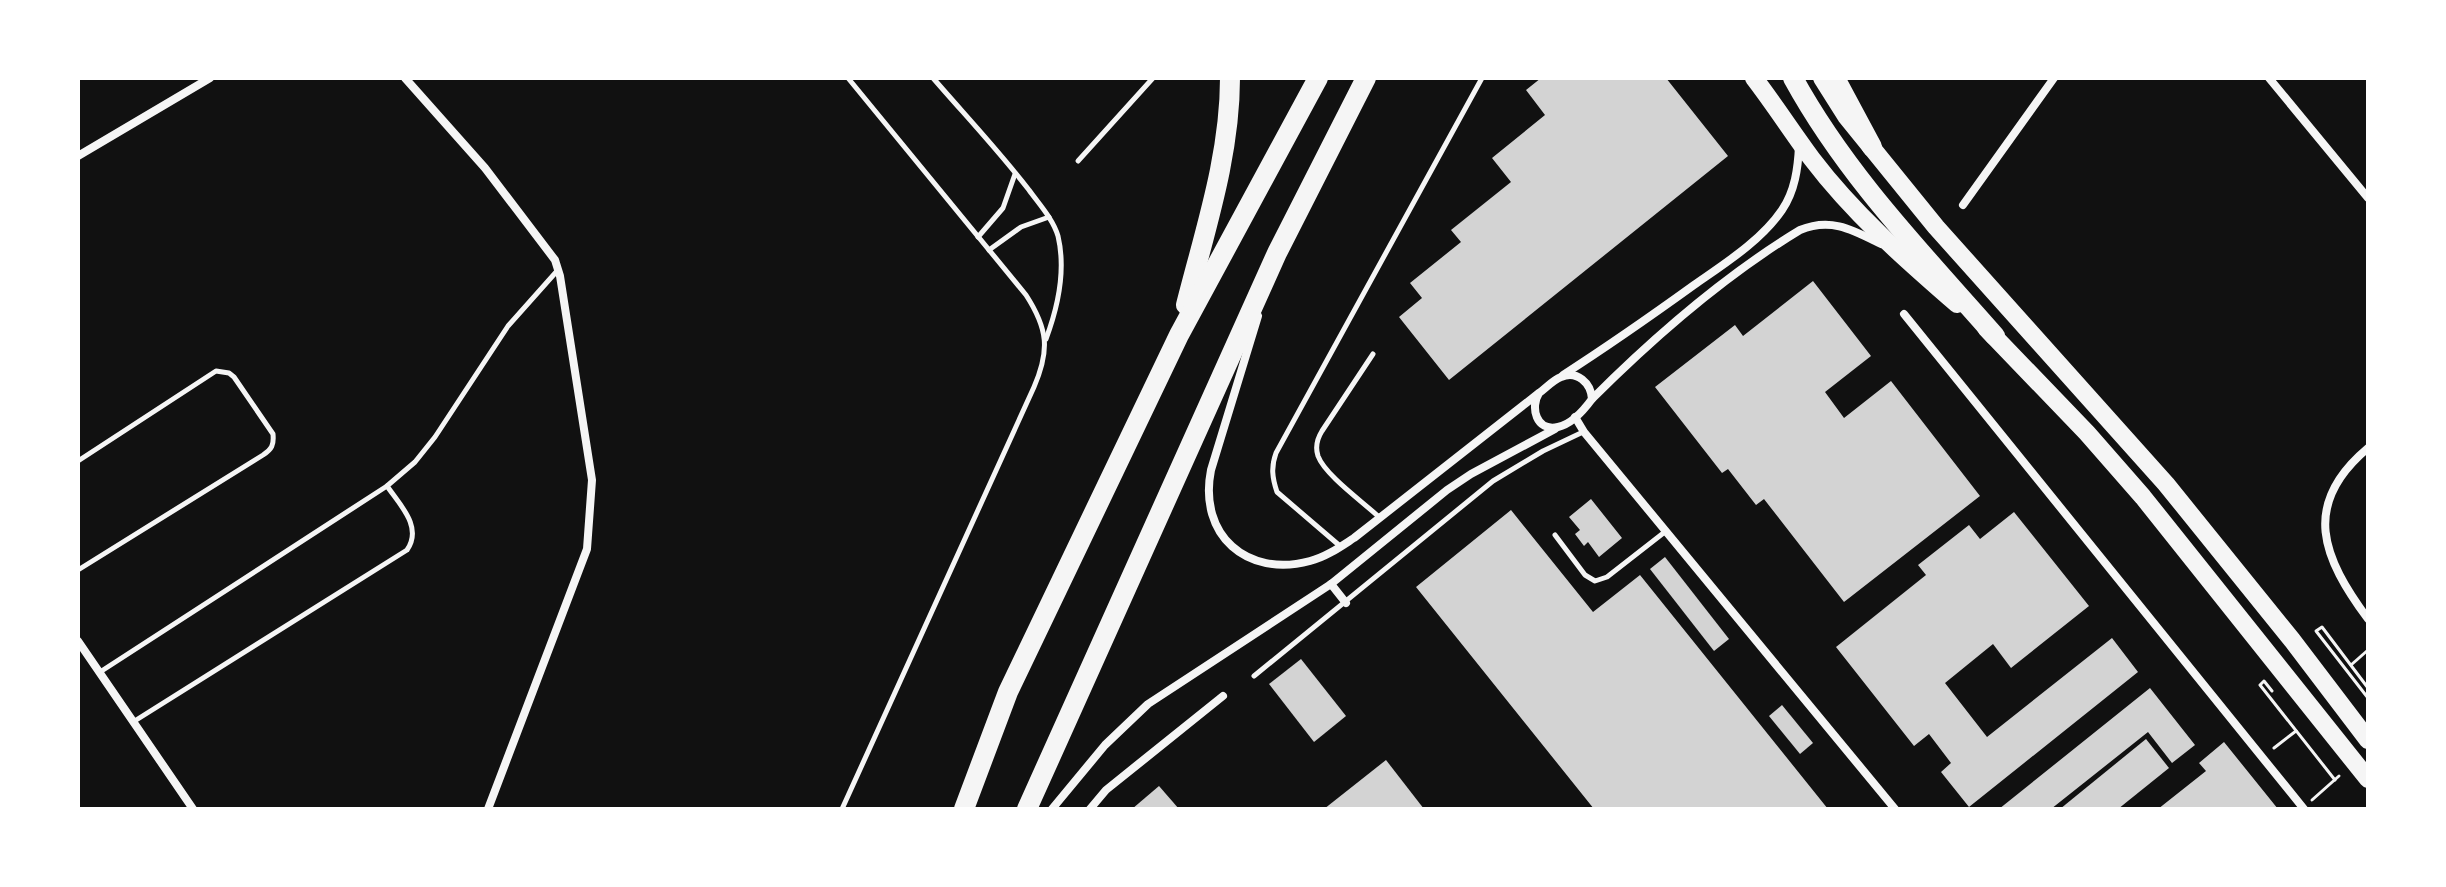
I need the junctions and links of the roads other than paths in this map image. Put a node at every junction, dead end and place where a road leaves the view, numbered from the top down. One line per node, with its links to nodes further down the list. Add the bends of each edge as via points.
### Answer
1 (210, 78): 18 (street)
2 (405, 78): 28 (street, via 485,168)
3 (848, 78): 24 (lane)
4 (933, 78): 20 (lane)
5 (1153, 78): 19 (lane)
6 (1230, 78): 30 (highway, via 1224,154)
7 (1318, 78): 30 (highway)
8 (1366, 78): 27 (highway)
9 (1482, 78): 46 (lane, via 1272,465 1272,479 1285,502)
10 (1754, 78): 16 (highway)
11 (1793, 78): 31 (highway, via 1868,191)
12 (1822, 78): 17 (highway)
13 (1835, 78): 17 (highway)
14 (2054, 78): 22 (street)
15 (2269, 78): 21 (street)
16 (1799, 141): 26 (highway); 34 (street, via 1792,190 1769,225 1639,326)
17 (1872, 147): 56 (highway, via 1936,227 2166,484)
18 (78, 156)
19 (1078, 161)
20 (1015, 173): 23 (lane); 24 (lane, via 1003,208)
21 (2368, 198)
22 (1963, 205)
23 (1049, 217): 25 (lane, via 1021,227); 32 (lane, via 1057,234 1060,276)
24 (978, 237): 25 (lane)
25 (989, 250): 32 (lane, via 1039,315)
26 (1896, 252): 31 (highway); 36 (street, via 1837,224 1800,230 1685,313)
27 (1277, 253): 46 (street, via 1211,470 1209,508 1226,541 1255,562 1307,562); 63 (highway)
28 (558, 270): 42 (lane, via 508,326 429,445); 60 (street, via 592,480 587,549)
29 (1904, 314): 58 (street)
30 (1179, 335): 62 (highway, via 1008,692)
31 (1995, 336): 57 (highway, via 2143,497)
32 (1045, 339): 61 (lane, via 1044,364)
33 (1373, 354): 43 (lane, via 1316,445 1324,466)
34 (1560, 377): 35 (street); 36 (street, via 1584,379)
35 (1539, 393): 38 (street, via 1534,407 1539,420); 43 (street)
36 (1592, 399): 37 (street)
37 (1575, 417): 38 (street); 39 (street)
38 (1559, 427): 48 (street, via 1447,490)
39 (1584, 432): 44 (street); 49 (lane, via 1493,481)
40 (2368, 448): 50 (street, via 2344,473 2324,515 2333,565)
41 (78, 461): 47 (lane, via 216,371 234,377 273,434 274,443 263,455)
42 (387, 486): 52 (lane); 55 (lane, via 413,527 407,550)
43 (1380, 518): 46 (street)
44 (1666, 531): 45 (lane, via 1595,581); 66 (street)
45 (1555, 535)
46 (1340, 547)
47 (78, 570)
48 (1331, 584): 49 (street); 64 (street, via 1148,704 1105,745)
49 (1346, 603): 53 (lane)
50 (2368, 619)
51 (78, 641): 52 (street)
52 (99, 673): 55 (street)
53 (1254, 676)
54 (1223, 696): 65 (street, via 1106,790)
55 (133, 722): 59 (street)
56 (2368, 740)
57 (2368, 779)
58 (2304, 808)
59 (193, 809)
60 (488, 809)
61 (842, 809)
62 (964, 809)
63 (1027, 809)
64 (1052, 809)
65 (1090, 809)
66 (1895, 809)

